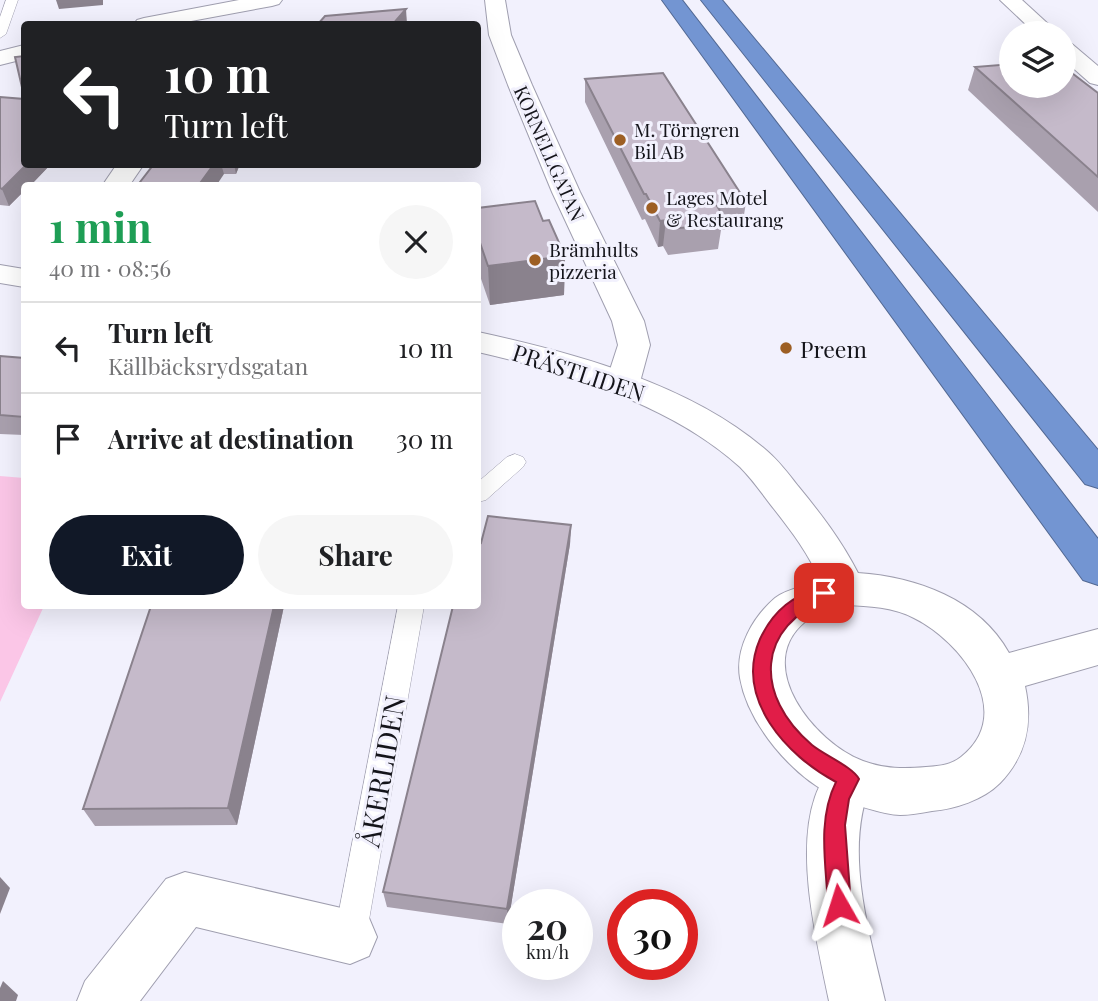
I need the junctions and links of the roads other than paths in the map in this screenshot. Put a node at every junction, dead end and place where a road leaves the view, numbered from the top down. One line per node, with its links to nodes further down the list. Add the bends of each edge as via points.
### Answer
1 (12, 0): 10 (lane)
2 (272, 0): 7 (street)
3 (495, 0): 18 (street, KORNELLGATAN, via 500,35 520,85 628,321 634,345)
4 (672, 0): 22 (highway)
5 (711, 0): 20 (highway)
6 (1010, 0): 9 (street)
7 (246, 2): 8 (street)
8 (158, 21)
9 (1033, 21)
10 (0, 34)
11 (21, 52): 12 (street)
12 (0, 58)
13 (1076, 59): 14 (street)
14 (1098, 78)
15 (0, 274): 16 (street)
16 (21, 278)
17 (481, 343): 18 (street, PRÄSTLIDEN)
18 (623, 382): 23 (street, PRÄSTLIDEN, via 675,406 756,461 814,530)
19 (515, 462): 21 (lane)
20 (1098, 475)
21 (481, 491)
22 (1098, 569)
23 (845, 589): 26 (street, via 889,592 934,608); 27 (street, via 806,600 777,622 762,655 762,674 774,713 787,733 814,758)
24 (410, 609): 28 (lane, ÅKERLIDEN)
25 (1098, 647): 26 (street)
26 (1016, 670): 27 (street, via 999,751 969,779 937,790 900,792)
27 (849, 779): 30 (street, via 839,798 834,825 835,859 845,950)
28 (350, 937): 29 (street, via 185,898)
29 (105, 1001)
30 (857, 1001)

